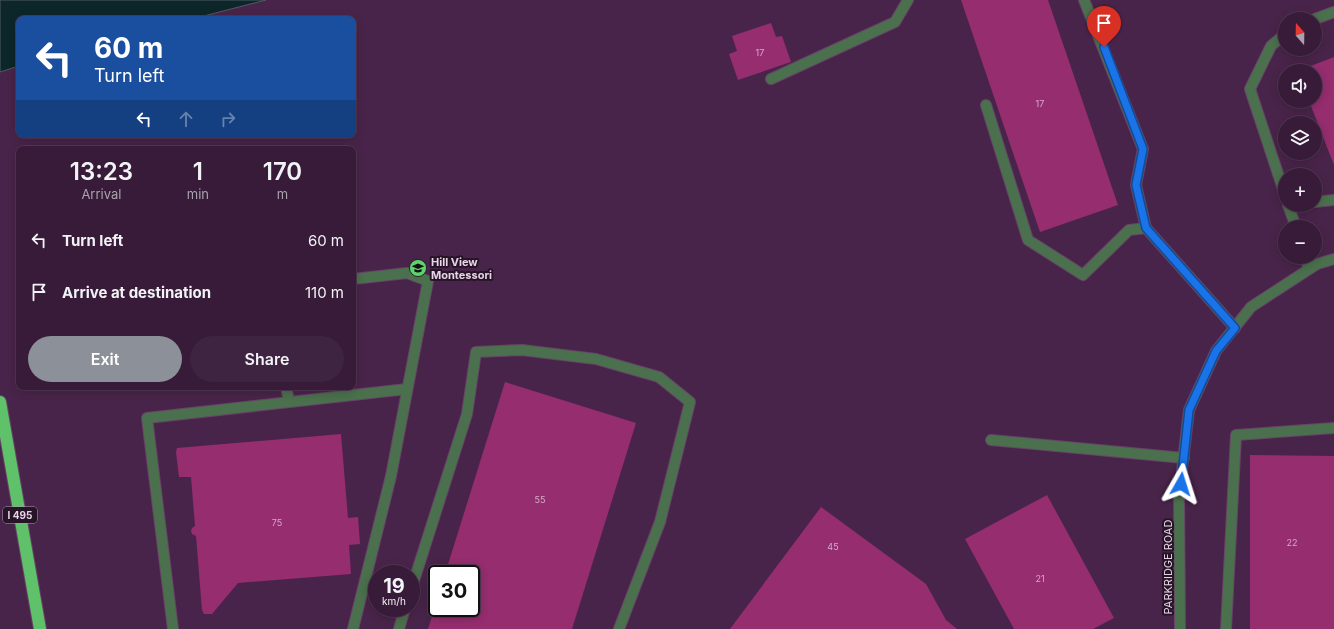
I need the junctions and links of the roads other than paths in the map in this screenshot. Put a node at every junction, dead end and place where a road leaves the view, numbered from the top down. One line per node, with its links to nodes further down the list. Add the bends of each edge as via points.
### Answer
1 (908, 0): 6 (street, via 895,22)
2 (1084, 0): 11 (street, via 1143,149 1136,185)
3 (1334, 12): 4 (street)
4 (1322, 16)
5 (1278, 40): 8 (street, via 1271,46 1250,89)
6 (771, 79)
7 (986, 105): 11 (street, via 1028,240 1083,275 1129,230)
8 (1278, 174)
9 (1334, 200): 10 (street)
10 (1322, 201)
11 (1146, 228): 16 (street)
12 (1334, 259): 14 (street, PARKRIDGE ROAD)
13 (1307, 264): 14 (street)
14 (1309, 269): 16 (street, PARKRIDGE ROAD, via 1251,307)
15 (356, 279): 17 (street, via 407,273 428,281)
16 (1235, 328): 23 (street, PARKRIDGE ROAD, via 1216,351 1189,410)
17 (407, 389): 19 (street); 28 (street, via 391,476)
18 (286, 390): 19 (street)
19 (288, 401): 27 (street, via 147,418)
20 (0, 402): 26 (highway, I 495)
21 (1334, 428): 32 (street, via 1236,435)
22 (991, 440): 23 (street)
23 (1184, 458): 31 (street, PARKRIDGE ROAD, via 1179,496)
24 (419, 565): 30 (street, via 467,414 476,352 522,350 596,360 659,377 690,402 660,522)
25 (402, 617): 29 (street)
26 (40, 629)
27 (173, 629)
28 (353, 629)
29 (398, 629)
30 (619, 629)
31 (1180, 629)
32 (1226, 629)

